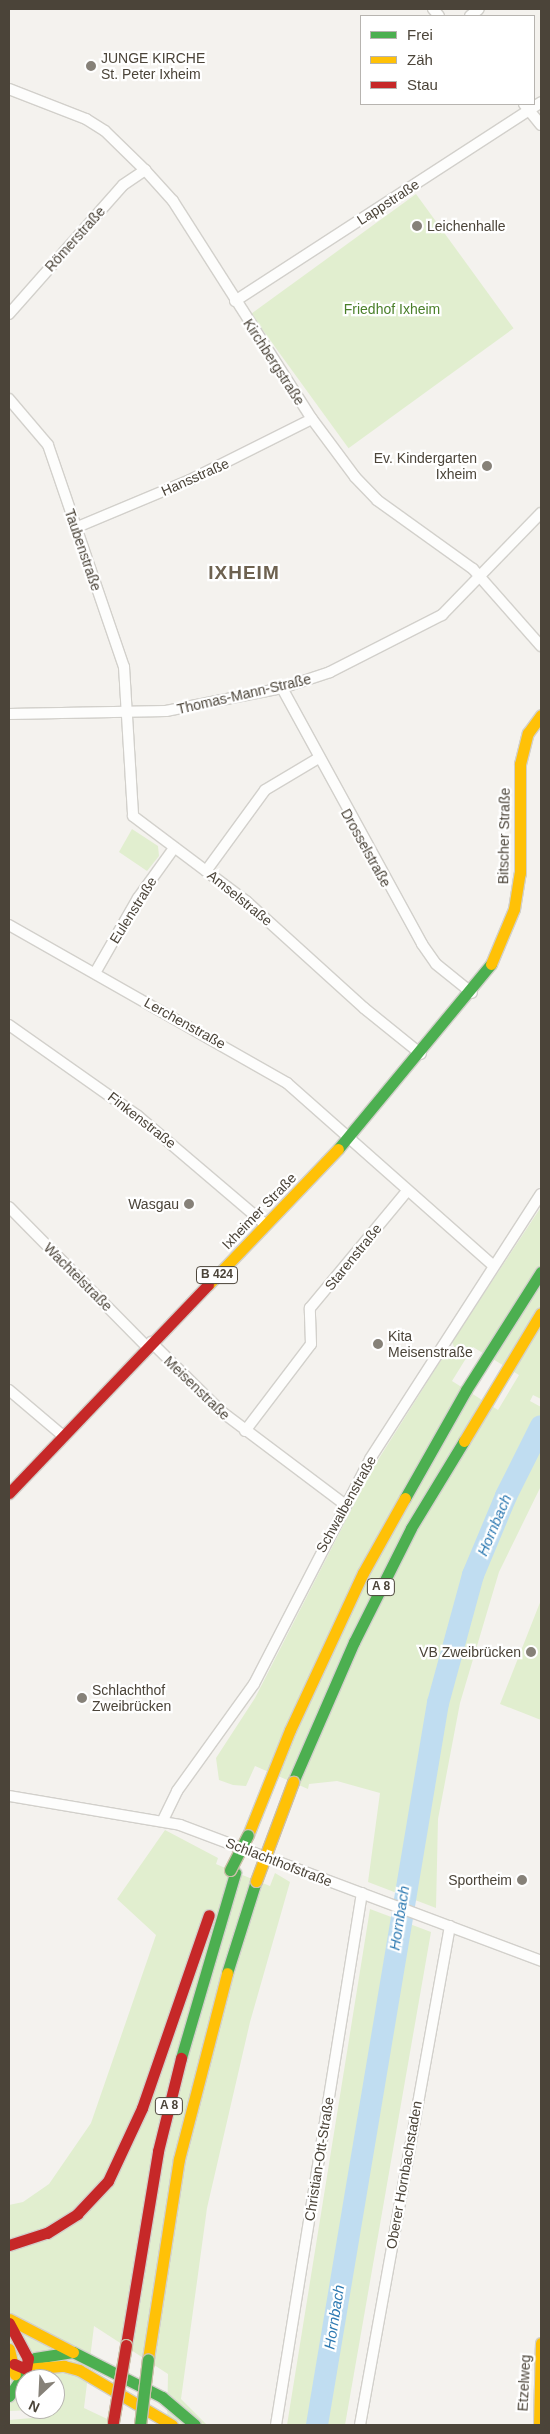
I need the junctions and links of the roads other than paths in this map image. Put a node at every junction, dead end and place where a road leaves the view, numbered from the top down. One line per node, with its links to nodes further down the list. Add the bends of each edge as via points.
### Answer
1 (9, 88): 4 (street, Kirchbergstraße, via 86,119)
2 (527, 107): 3 (street); 5 (street, Lappstraße)
3 (541, 125)
4 (145, 170): 5 (street, Kirchbergstraße, via 178,209); 6 (street, Römerstraße, via 123,184)
5 (235, 301): 8 (street, Kirchbergstraße)
6 (9, 314)
7 (9, 400): 10 (street, Taubenstraße, via 48,445)
8 (312, 420): 10 (street, Hansstraße, via 190,480); 11 (street, Kirchbergstraße, via 365,489)
9 (541, 514): 11 (street, Thomas-Mann-Straße)
10 (75, 528): 15 (street, Taubenstraße, via 124,667)
11 (481, 578): 12 (street, Kirchbergstraße); 13 (street, Thomas-Mann-Straße, via 425,625 330,672)
12 (541, 646)
13 (282, 688): 15 (street, Thomas-Mann-Straße, via 202,706); 17 (street, Drosselstraße)
14 (9, 714): 15 (street, Thomas-Mann-Straße)
15 (128, 714): 18 (street, Amselstraße, via 129,807 142,825)
16 (541, 715): 22 (main road, Bitscher Straße / B 424, via 528,733 520,764 520,873 514,909 497,956)
17 (317, 759): 19 (street, via 265,790); 22 (street, Drosselstraße, via 422,944 436,964)
18 (174, 848): 19 (street, Amselstraße); 21 (street, Eulenstraße, via 138,898)
19 (206, 871): 24 (street, Amselstraße)
20 (9, 925): 21 (street, Lerchenstraße)
21 (95, 973): 25 (street, Lerchenstraße, via 256,1063 293,1088)
22 (472, 993): 24 (main road, Bitscher Straße / B 424)
23 (9, 1025): 29 (street, Finkenstraße, via 138,1116)
24 (422, 1054): 25 (main road, Ixheimer Straße / B 424)
25 (349, 1138): 26 (street); 29 (main road, Ixheimer Straße / B 424)
26 (407, 1191): 30 (street); 35 (street, Starenstraße, via 310,1308 311,1344)
27 (541, 1194): 30 (street, Schwalbenstraße)
28 (9, 1208): 33 (street, Wachtelstraße)
29 (266, 1225): 33 (main road, Ixheimer Straße / B 424)
30 (494, 1266): 38 (street, Schwalbenstraße)
31 (541, 1272): 41 (main road, A 8, bridge, via 466,1390 359,1581 272,1772)
32 (541, 1313): 55 (main road, A 8, bridge, via 485,1402 381,1586 293,1782 256,1881 216,2009 179,2160)
33 (149, 1344): 35 (street, Meisenstraße); 36 (main road, Ixheimer Straße / B 424)
34 (9, 1390): 36 (street)
35 (245, 1431): 38 (street, Meisenstraße)
36 (62, 1435): 37 (main road, Ixheimer Straße / B 424)
37 (9, 1493)
38 (344, 1504): 40 (street, Schwalbenstraße, via 254,1684 177,1791)
39 (9, 1796): 40 (street, Schlachthofstraße)
40 (163, 1820): 42 (street, Schlachthofstraße)
41 (232, 1872): 45 (main road, via 177,1998 138,2117 108,2181 77,2214 47,2233); 54 (main road, A 8, bridge, via 158,2151)
42 (362, 1893): 43 (street, Schlachthofstraße); 58 (street, Christian-Ott-Straße)
43 (450, 1926): 44 (street, Schlachthofstraße); 59 (street, Oberer Hornbachstaden)
44 (541, 1961)
45 (9, 2245)
46 (9, 2319): 50 (main road)
47 (9, 2323): 52 (main road, via 25,2349)
48 (541, 2343): 60 (main road, Etzelweg)
49 (9, 2349): 51 (main road)
50 (73, 2352): 52 (main road, via 40,2356); 57 (main road, via 162,2397)
51 (14, 2364): 52 (main road); 53 (main road)
52 (26, 2369): 56 (main road, via 64,2366 79,2370)
53 (10, 2391)
54 (113, 2423)
55 (140, 2425)
56 (172, 2425)
57 (195, 2425)
58 (276, 2425)
59 (360, 2425)
60 (539, 2425)

